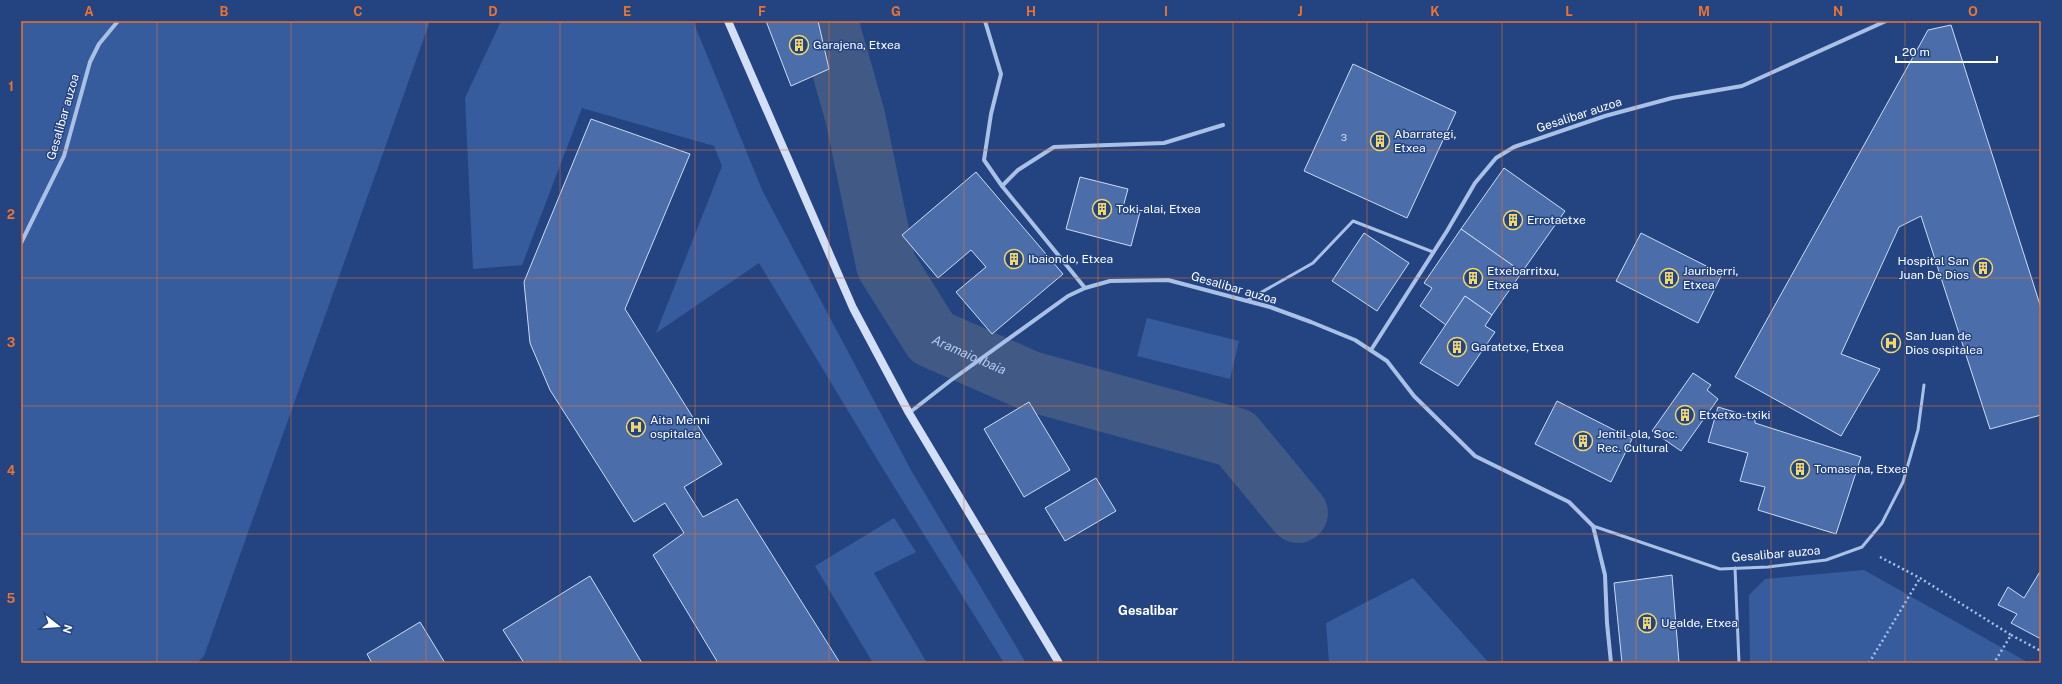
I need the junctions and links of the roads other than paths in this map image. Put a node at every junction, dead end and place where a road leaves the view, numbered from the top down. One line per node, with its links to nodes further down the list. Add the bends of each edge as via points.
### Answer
1 (118, 21): 7 (street, Gesalibar auzoa, via 99,44 90,62 64,156)
2 (728, 21): 13 (main road, via 853,308)
3 (984, 21): 6 (street, via 1001,74 991,114 984,160)
4 (1886, 21): 8 (street, Gesalibar auzoa, via 1742,86 1672,98 1605,116 1514,146 1496,158 1475,183)
5 (1223, 125): 6 (street, via 1164,143 1054,147 1018,170)
6 (1002, 186): 9 (street)
7 (21, 243)
8 (1433, 252): 10 (lane, via 1353,221 1313,263); 11 (street, Gesalibar auzoa)
9 (1085, 288): 10 (street, Gesalibar auzoa, via 1110,281 1168,280); 13 (street, Gesalibar auzoa, via 1068,296)
10 (1245, 301): 11 (street, Gesalibar auzoa, via 1311,322 1355,340)
11 (1371, 350): 14 (street, Gesalibar auzoa, via 1387,361 1414,396 1475,456 1569,502)
12 (1924, 385): 15 (lane, Gesalibar auzoa, via 1918,430 1903,482 1882,523 1862,548 1826,560)
13 (909, 413): 16 (main road)
14 (1593, 526): 15 (lane, Gesalibar auzoa, via 1720,568); 17 (street, via 1605,575)
15 (1735, 568): 18 (lane)
16 (1059, 663)
17 (1611, 663)
18 (1739, 663)

